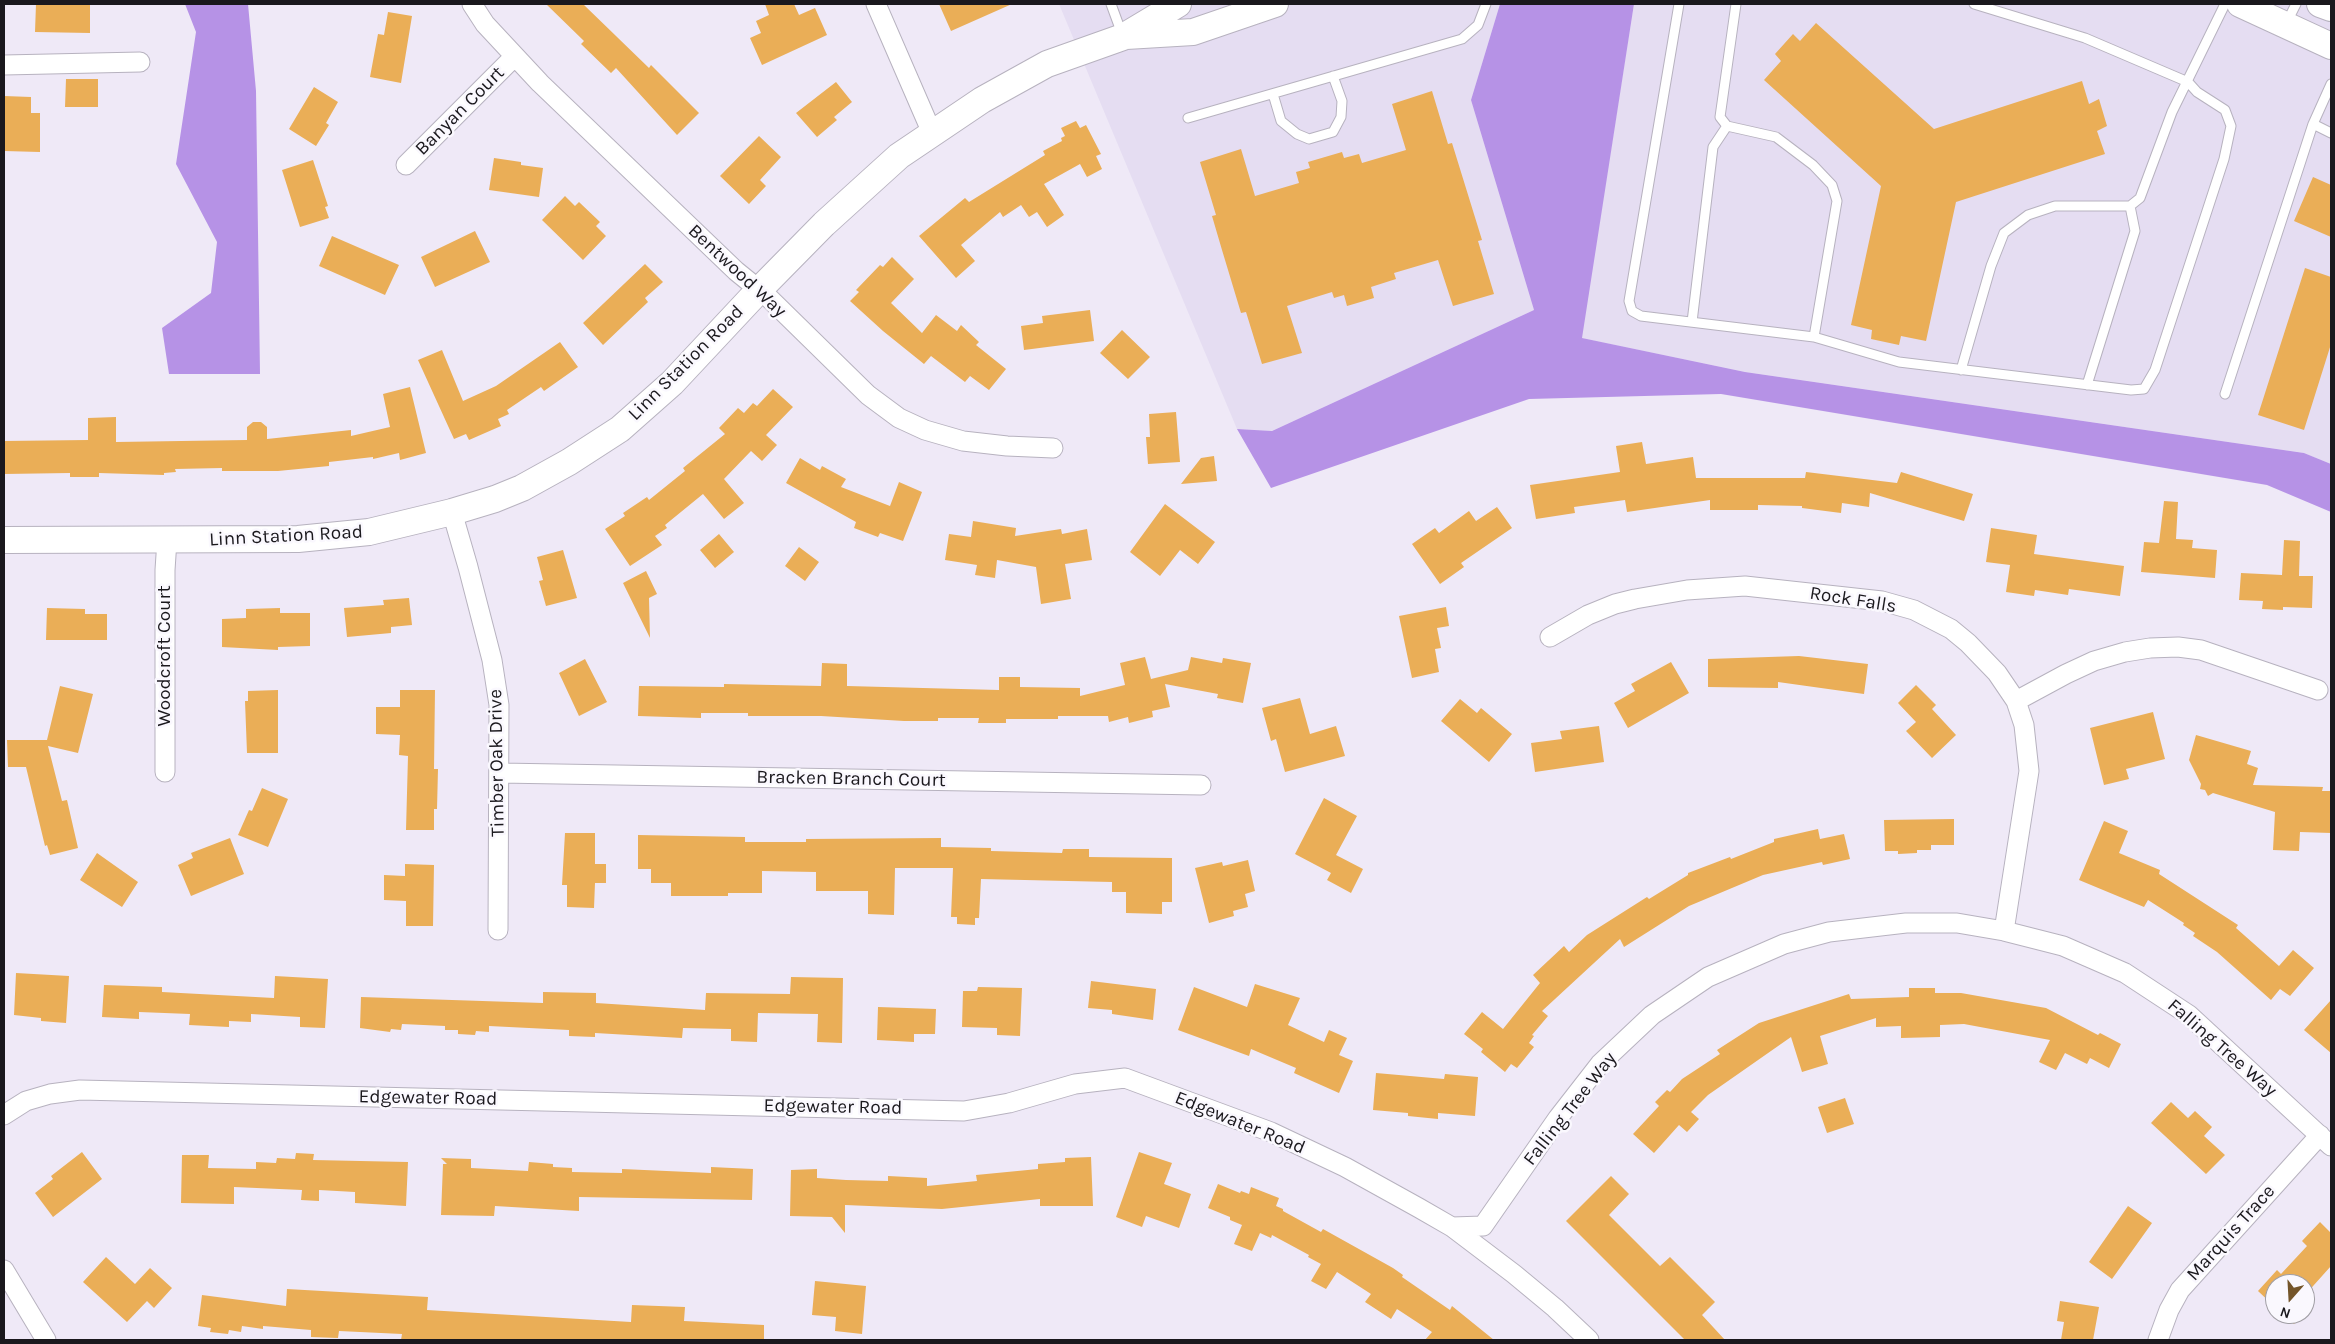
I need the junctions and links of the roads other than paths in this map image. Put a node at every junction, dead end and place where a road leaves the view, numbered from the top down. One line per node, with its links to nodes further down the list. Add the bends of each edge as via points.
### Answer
1 (472, 4): 17 (street, Bentwood Way)
2 (876, 4): 27 (street)
3 (1111, 4): 15 (lane)
4 (1178, 4): 15 (street, Linn Station Road)
5 (1275, 4): 15 (street, Linn Station Road, via 1193,32)
6 (1486, 4): 20 (lane, via 1478,25 1462,39)
7 (1679, 4): 32 (lane, via 1629,301 1632,311 1641,316)
8 (1736, 4): 26 (lane, via 1720,117)
9 (1974, 4): 21 (lane, via 2085,38)
10 (2225, 4): 21 (lane)
11 (2240, 4): 14 (street)
12 (2320, 4): 13 (street)
13 (2331, 8)
14 (2291, 14): 16 (street)
15 (1123, 36): 27 (street, Linn Station Road, via 1047,64 982,100)
16 (2331, 46)
17 (514, 57): 29 (street, Banyan Court); 31 (street, Bentwood Way)
18 (140, 62): 19 (street)
19 (4, 65)
20 (1333, 76): 23 (lane); 23 (lane, via 1342,101 1341,117 1333,132 1309,139 1297,134 1281,121)
21 (2188, 82): 30 (lane, via 2172,112 2140,198); 35 (lane, via 2225,110 2231,126 2224,158 2155,370 2144,389)
22 (2331, 84): 25 (lane)
23 (1273, 94): 24 (lane)
24 (1188, 118)
25 (2313, 124): 28 (lane); 36 (lane)
26 (1728, 126): 32 (lane, via 1713,147); 33 (lane, via 1776,137 1813,165 1832,185 1837,202)
27 (932, 133): 31 (street, Linn Station Road, via 868,183)
28 (2331, 133)
29 (406, 165)
30 (2130, 206): 34 (lane, via 2055,206 2028,215 2004,233 1991,266); 35 (lane, via 2135,231)
31 (759, 290): 37 (street, Bentwood Way, via 868,395 899,418 963,441); 38 (street, Linn Station Road, via 672,383 620,428 522,488)
32 (1692, 322): 33 (lane)
33 (1814, 337): 34 (lane, via 1899,362)
34 (1961, 370): 35 (lane)
35 (2087, 385)
36 (2225, 394)
37 (1053, 448)
38 (452, 512): 40 (street, Linn Station Road, via 369,532 298,539); 45 (street, Timber Oak Drive, via 492,660 499,705)
39 (4, 540): 40 (street, Linn Station Road)
40 (167, 540): 44 (street, Woodcroft Court, via 164,570)
41 (1550, 638): 43 (street, Rock Falls, via 1614,604 1687,590 1745,586 1882,601 1914,610 1951,629 1997,673)
42 (2318, 690): 43 (street, via 2201,650 2150,648 2094,661)
43 (2016, 701): 48 (street, Rock Falls, via 2024,725 2029,771)
44 (165, 772)
45 (500, 774): 46 (street, Bracken Branch Court); 47 (street, Timber Oak Drive)
46 (1201, 785)
47 (498, 930)
48 (2004, 931): 50 (street, Falling Tree Way, via 2063,946 2133,978 2189,1015); 51 (street, Falling Tree Way, via 1957,923 1906,922 1829,932 1767,950 1708,977 1652,1015 1600,1064 1483,1226)
49 (4, 1115): 51 (street, Edgewater Road, via 26,1101 80,1090 964,1111 1009,1103 1075,1084 1125,1078 1271,1132 1345,1167)
50 (2326, 1141): 55 (street, Marquis Trace, via 2180,1290)
51 (1452, 1227): 54 (street, Edgewater Road, via 1548,1302)
52 (4, 1270): 53 (street)
53 (46, 1340)
54 (1589, 1340)
55 (2158, 1340)

